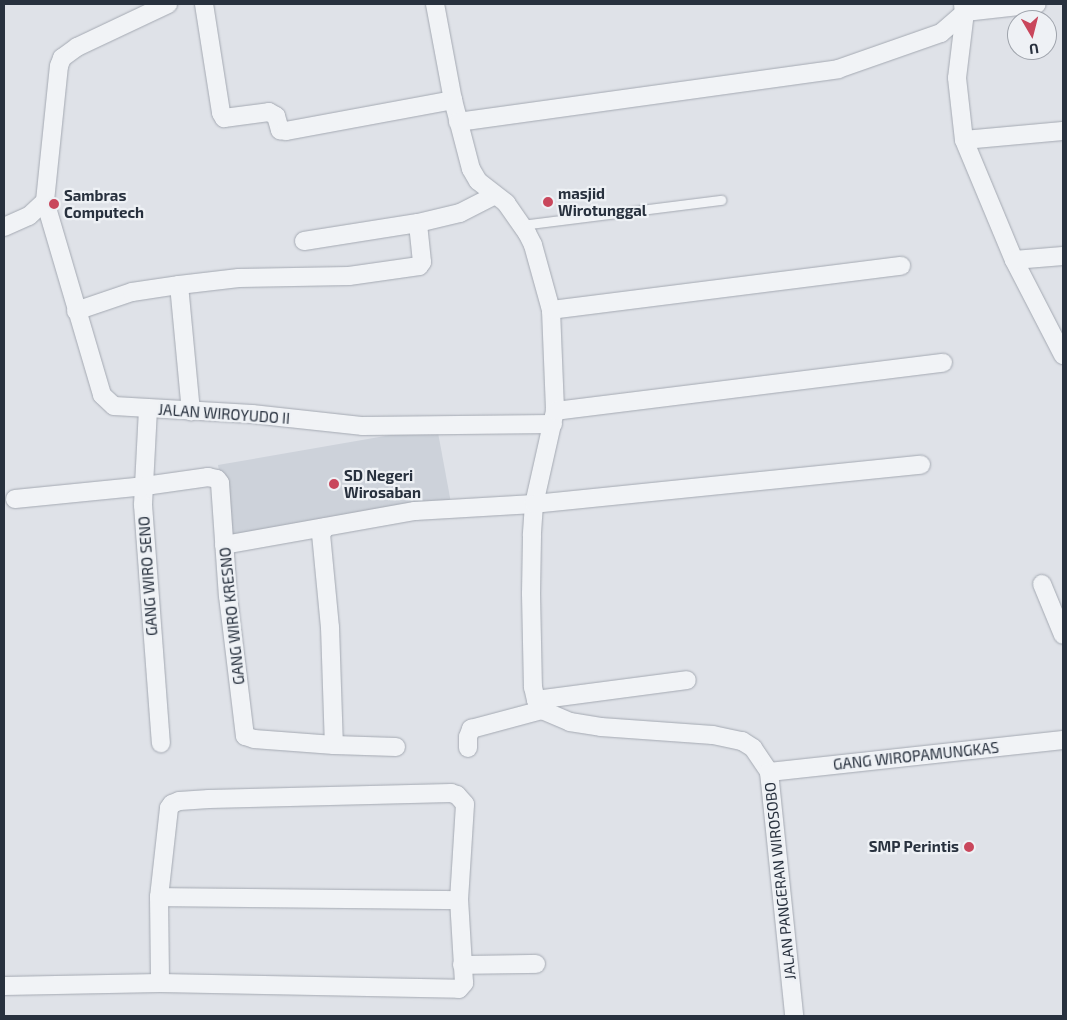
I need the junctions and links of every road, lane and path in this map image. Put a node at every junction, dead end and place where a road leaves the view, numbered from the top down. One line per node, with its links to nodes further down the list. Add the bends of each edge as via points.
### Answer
1 (168, 4): 12 (street, via 78,47 60,61)
2 (204, 4): 6 (street, via 224,118 269,112 276,116 279,129 286,131)
3 (435, 4): 6 (street)
4 (1037, 4): 5 (street)
5 (964, 8): 7 (street, via 941,33 838,68); 9 (street, via 957,78)
6 (453, 100): 7 (street)
7 (458, 122): 10 (street, via 473,174)
8 (1063, 131): 9 (street)
9 (964, 140): 18 (street)
10 (495, 195): 13 (street, via 460,213); 14 (street, via 506,203)
11 (721, 200): 14 (lane)
12 (45, 201): 15 (street, via 29,216); 22 (street, JALAN WIROYUDO II)
13 (418, 223): 16 (street); 20 (street, via 420,266 350,276 239,278)
14 (522, 225): 21 (street, via 533,245)
15 (4, 227)
16 (304, 240)
17 (1063, 256): 18 (street)
18 (1014, 260): 23 (street)
19 (901, 266): 21 (street)
20 (179, 285): 22 (street, via 132,292); 26 (street)
21 (551, 310): 27 (street)
22 (76, 312): 25 (street, JALAN WIROYUDO II, via 104,399 114,406)
23 (1063, 355)
24 (943, 363): 27 (street, JALAN WIROYUDO II)
25 (148, 409): 26 (street, JALAN WIROYUDO II); 29 (street, GANG WIRO SENO)
26 (191, 411): 27 (street, JALAN WIROYUDO II, via 252,414 357,426)
27 (554, 418): 31 (street)
28 (921, 465): 31 (street)
29 (144, 486): 30 (street); 33 (street, GANG WIRO KRESNO, via 208,477 217,479); 39 (street, GANG WIRO SENO)
30 (14, 499)
31 (534, 504): 32 (street, via 415,511); 37 (street, via 531,594 533,687)
32 (326, 527): 33 (street); 40 (street, via 321,534 330,627)
33 (224, 545): 40 (street, GANG WIRO KRESNO, via 245,736)
34 (1042, 584): 35 (street)
35 (1063, 635)
36 (688, 680): 37 (street)
37 (539, 705): 42 (street, via 471,729); 43 (street, JALAN PANGERAN WIROSOBO, via 570,722 737,740 753,748)
38 (1063, 740): 43 (street, GANG WIROPAMUNGKAS)
39 (161, 743)
40 (334, 745): 41 (street)
41 (396, 747)
42 (468, 748)
43 (770, 772): 50 (street, JALAN PANGERAN WIROSOBO)
44 (159, 897): 45 (street); 45 (street, via 169,808 175,802 451,793 460,798 466,809); 48 (street)
45 (459, 900): 47 (street)
46 (536, 964): 47 (street)
47 (462, 965): 48 (street, via 464,983 457,990)
48 (160, 983): 49 (street)
49 (4, 986)
50 (794, 1016)

